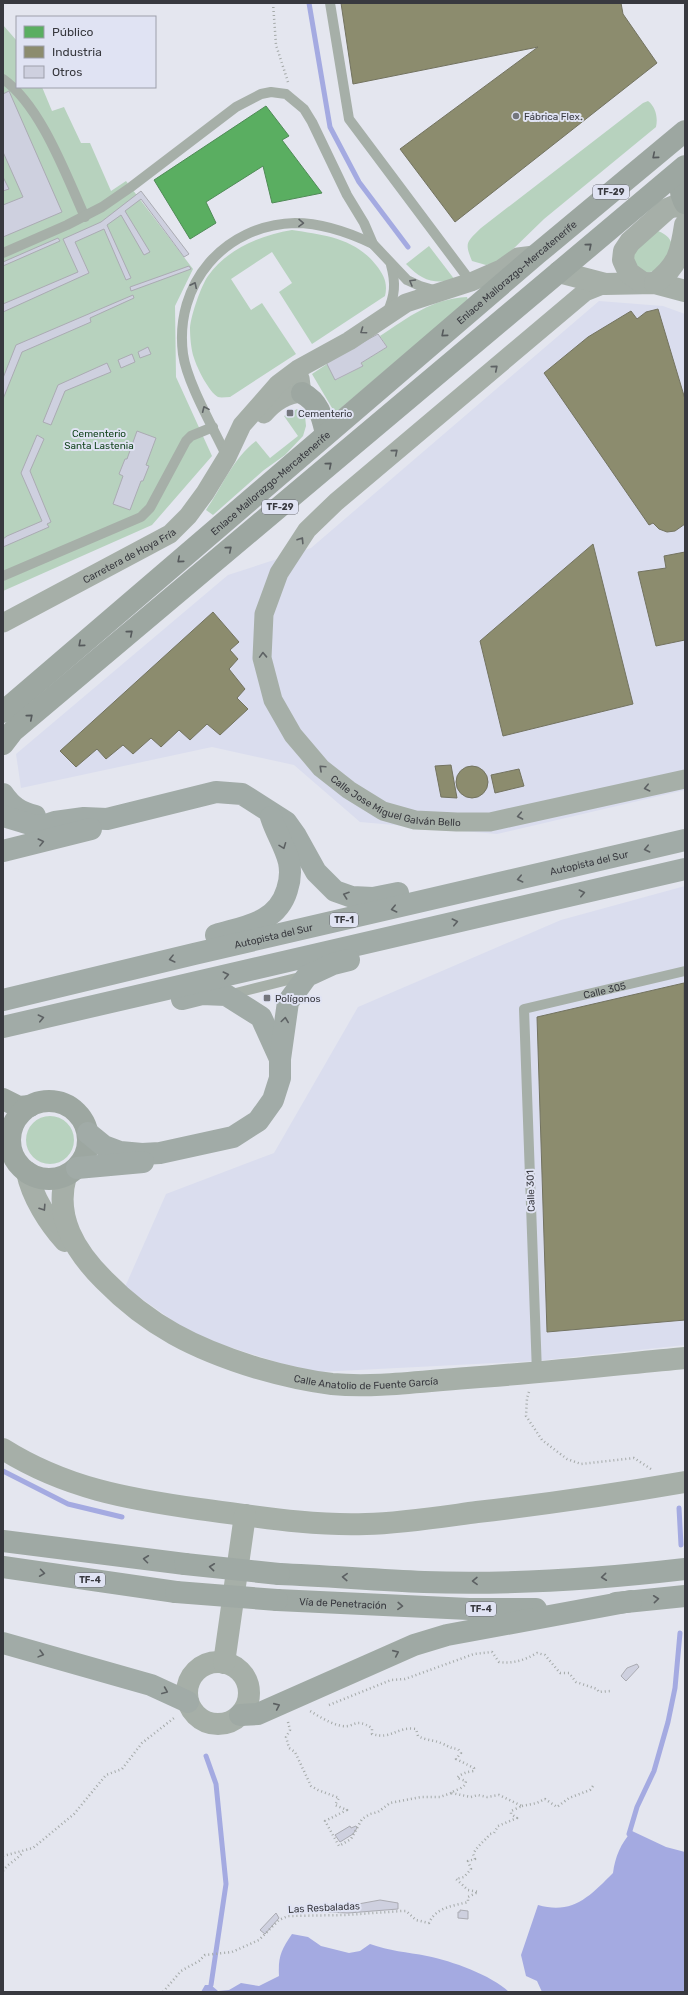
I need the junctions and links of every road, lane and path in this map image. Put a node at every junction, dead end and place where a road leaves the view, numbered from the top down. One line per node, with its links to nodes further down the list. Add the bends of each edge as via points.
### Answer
1 (273, 3): 4 (path, via 276,45 288,85)
2 (330, 3): 18 (lane, via 349,119)
3 (3, 79): 10 (lane, via 16,89 37,119 58,157)
4 (286, 94): 10 (lane, via 261,94 236,107 131,187); 13 (lane, via 304,109 312,122)
5 (685, 131): 15 (main road, Enlace Mallorazgo-Mercatenerife / TF-29, one-way to 15)
6 (685, 166): 17 (main road, TF-29, one-way to 6)
7 (685, 180): 8 (main road, via 680,194)
8 (685, 203)
9 (685, 208): 11 (street, via 674,206)
10 (84, 217): 14 (lane)
11 (656, 220): 12 (street); 19 (street, via 630,242 624,251 623,260 629,273)
12 (684, 240): 19 (street, via 677,260 667,274)
13 (373, 244): 16 (lane); 26 (lane, one-way to 13, via 188,372 182,342 189,295 207,265 217,254 244,236 283,224 326,226 349,232)
14 (3, 253)
15 (537, 254): 18 (street, Carretera de Hoya Fría, via 518,257 501,269); 27 (main road, Enlace Mallorazgo-Mercatenerife / TF-29, one-way to 27)
16 (390, 263): 22 (lane, one-way to 16, via 407,280); 23 (lane, via 395,278 395,289)
17 (559, 272): 20 (street); 32 (main road, TF-29, one-way to 17, via 19,726)
18 (471, 282): 22 (street, Carretera de Hoya Fría)
19 (649, 283): 20 (street); 21 (street)
20 (605, 284): 33 (street, Calle Jose Miguel Galván Bello, one-way to 20, via 490,822 415,820 383,811 321,768 294,735 273,700 262,658 264,614 279,573 307,530 336,502 585,292)
21 (685, 291)
22 (439, 292): 23 (street, Carretera de Hoya Fría, via 406,303)
23 (386, 316): 24 (street, Carretera de Hoya Fría, one-way to 24, via 349,341)
24 (298, 369): 25 (street); 28 (street, Carretera de Hoya Fría, via 278,384 242,425)
25 (302, 393): 27 (main road, via 310,397 320,409); 28 (street, Carretera de Hoya Fría, via 287,395 267,410)
26 (213, 427): 28 (lane); 29 (lane, via 191,436 186,441 150,508 142,517)
27 (326, 434): 31 (main road, Enlace Mallorazgo-Mercatenerife / TF-29, one-way to 31)
28 (227, 457): 30 (street, Carretera de Hoya Fría, via 188,516 170,534)
29 (3, 576)
30 (3, 623)
31 (3, 712)
32 (3, 744)
33 (685, 779)
34 (3, 794): 38 (highway, via 19,812)
35 (269, 810): 37 (highway, via 242,794 216,792); 42 (highway, one-way to 35, via 413,889 373,898 352,897 335,891 316,872 286,822); 44 (highway, one-way to 44, via 289,862 289,884 284,898 275,912 258,922 207,938)
36 (3, 816): 38 (highway, via 33,825 43,826)
37 (107, 818): 38 (highway); 40 (highway, one-way to 37, via 90,830)
38 (55, 822)
39 (685, 840): 42 (highway, Autopista del Sur / TF-1, one-way to 42)
40 (3, 851)
41 (685, 868): 43 (highway, one-way to 41)
42 (438, 899): 44 (highway, Autopista del Sur / TF-1, one-way to 44)
43 (417, 931): 46 (highway, via 404,947 333,964); 49 (highway, one-way to 43)
44 (194, 954): 48 (highway, Autopista del Sur / TF-1, one-way to 48)
45 (685, 971): 50 (lane, Calle 305)
46 (307, 976): 47 (lane); 52 (highway, one-way to 46, via 288,1002)
47 (226, 995): 49 (highway, via 202,994 128,1011); 52 (highway, via 261,1016)
48 (3, 1000)
49 (106, 1003): 51 (highway, one-way to 49)
50 (524, 1010): 62 (lane, Calle 301)
51 (3, 1028)
52 (280, 1059): 57 (highway, via 280,1078 273,1100 258,1121 233,1137)
53 (3, 1098): 54 (main road, via 19,1107)
54 (30, 1106): 55 (main road, via 54,1101 66,1105 84,1121); 56 (main road, via 20,1114 14,1124)
55 (88, 1133): 57 (highway, via 104,1146 120,1152); 59 (main road, via 87,1151)
56 (7, 1145): 58 (main road)
57 (160, 1153): 59 (highway, via 138,1163)
58 (27, 1172): 59 (main road, via 40,1178 53,1179); 60 (street, Calle Anatolio de Fuente García, one-way to 60, via 30,1185 53,1224 64,1240)
59 (72, 1172): 60 (street, Calle Anatolio de Fuente García, via 62,1190 63,1210 68,1230)
60 (83, 1256): 62 (street, Calle Anatolio de Fuente García, via 117,1293 166,1331 220,1356 288,1377 332,1384 367,1384)
61 (685, 1358): 62 (street, Calle Anatolio de Fuente García)
62 (537, 1373): 64 (path, via 527,1398 526,1416 542,1440 567,1459 580,1464 634,1458)
63 (3, 1449): 65 (street, via 56,1475 119,1497)
64 (678, 1483): 65 (street, via 570,1501 394,1522 338,1524)
65 (245, 1515): 74 (street)
66 (3, 1527): 68 (highway, via 51,1535)
67 (3, 1541): 68 (highway)
68 (84, 1552): 70 (highway, one-way to 68, bridge, via 590,1579 426,1582 279,1574)
69 (3, 1567): 72 (highway, Vía de Penetración / TF-4, one-way to 72, bridge, via 176,1592 277,1600 469,1609 541,1608)
70 (685, 1569)
71 (685, 1596): 72 (highway, Vía de Penetración / TF-4, one-way to 71)
72 (631, 1602): 77 (highway, one-way to 72, via 414,1645 447,1635)
73 (3, 1643): 76 (highway, one-way to 76, via 116,1674)
74 (224, 1663): 76 (street, via 204,1666 196,1672); 80 (street, via 241,1672 249,1689 246,1708)
75 (611, 1691): 78 (path, via 599,1692 576,1682 569,1673 560,1673 545,1656 537,1653 526,1660 506,1663 499,1662 492,1652 474,1654 416,1676 391,1680)
76 (180, 1698): 80 (street, via 201,1719 211,1723 226,1723); 84 (path, via 174,1718 142,1743 122,1768 106,1775 74,1814 33,1848)
77 (278, 1705): 80 (highway, one-way to 77, via 258,1714); 82 (path, via 287,1717 290,1730 286,1737 289,1748 295,1752 311,1786 339,1798 335,1804 346,1810 325,1821 339,1846 351,1839 362,1819 390,1803 440,1797)
78 (328, 1706)
79 (315, 1709): 82 (path, via 309,1710 326,1720 344,1726 355,1722 364,1723 372,1728 372,1734 387,1736 400,1729 416,1729 418,1736 427,1741 458,1749 461,1753 456,1759 474,1768 474,1771 459,1776 457,1778 466,1781 466,1784)
80 (240, 1715)
81 (594, 1786): 83 (path, via 557,1807 545,1799)
82 (451, 1793): 83 (path, via 471,1797 499,1795)
83 (522, 1806): 87 (path, Las Resbaladas, via 511,1811 517,1818 498,1826 494,1834 490,1834 479,1844 473,1854 475,1859 468,1861 471,1869 464,1877 456,1879 468,1890 478,1892 468,1897 468,1902 440,1909 432,1915 429,1923 416,1920 406,1911 288,1916 279,1920 259,1940 232,1952 205,1955 181,1971)
84 (23, 1851): 85 (path); 86 (path, via 18,1859)
85 (3, 1856)
86 (3, 1871)
87 (163, 1992)

